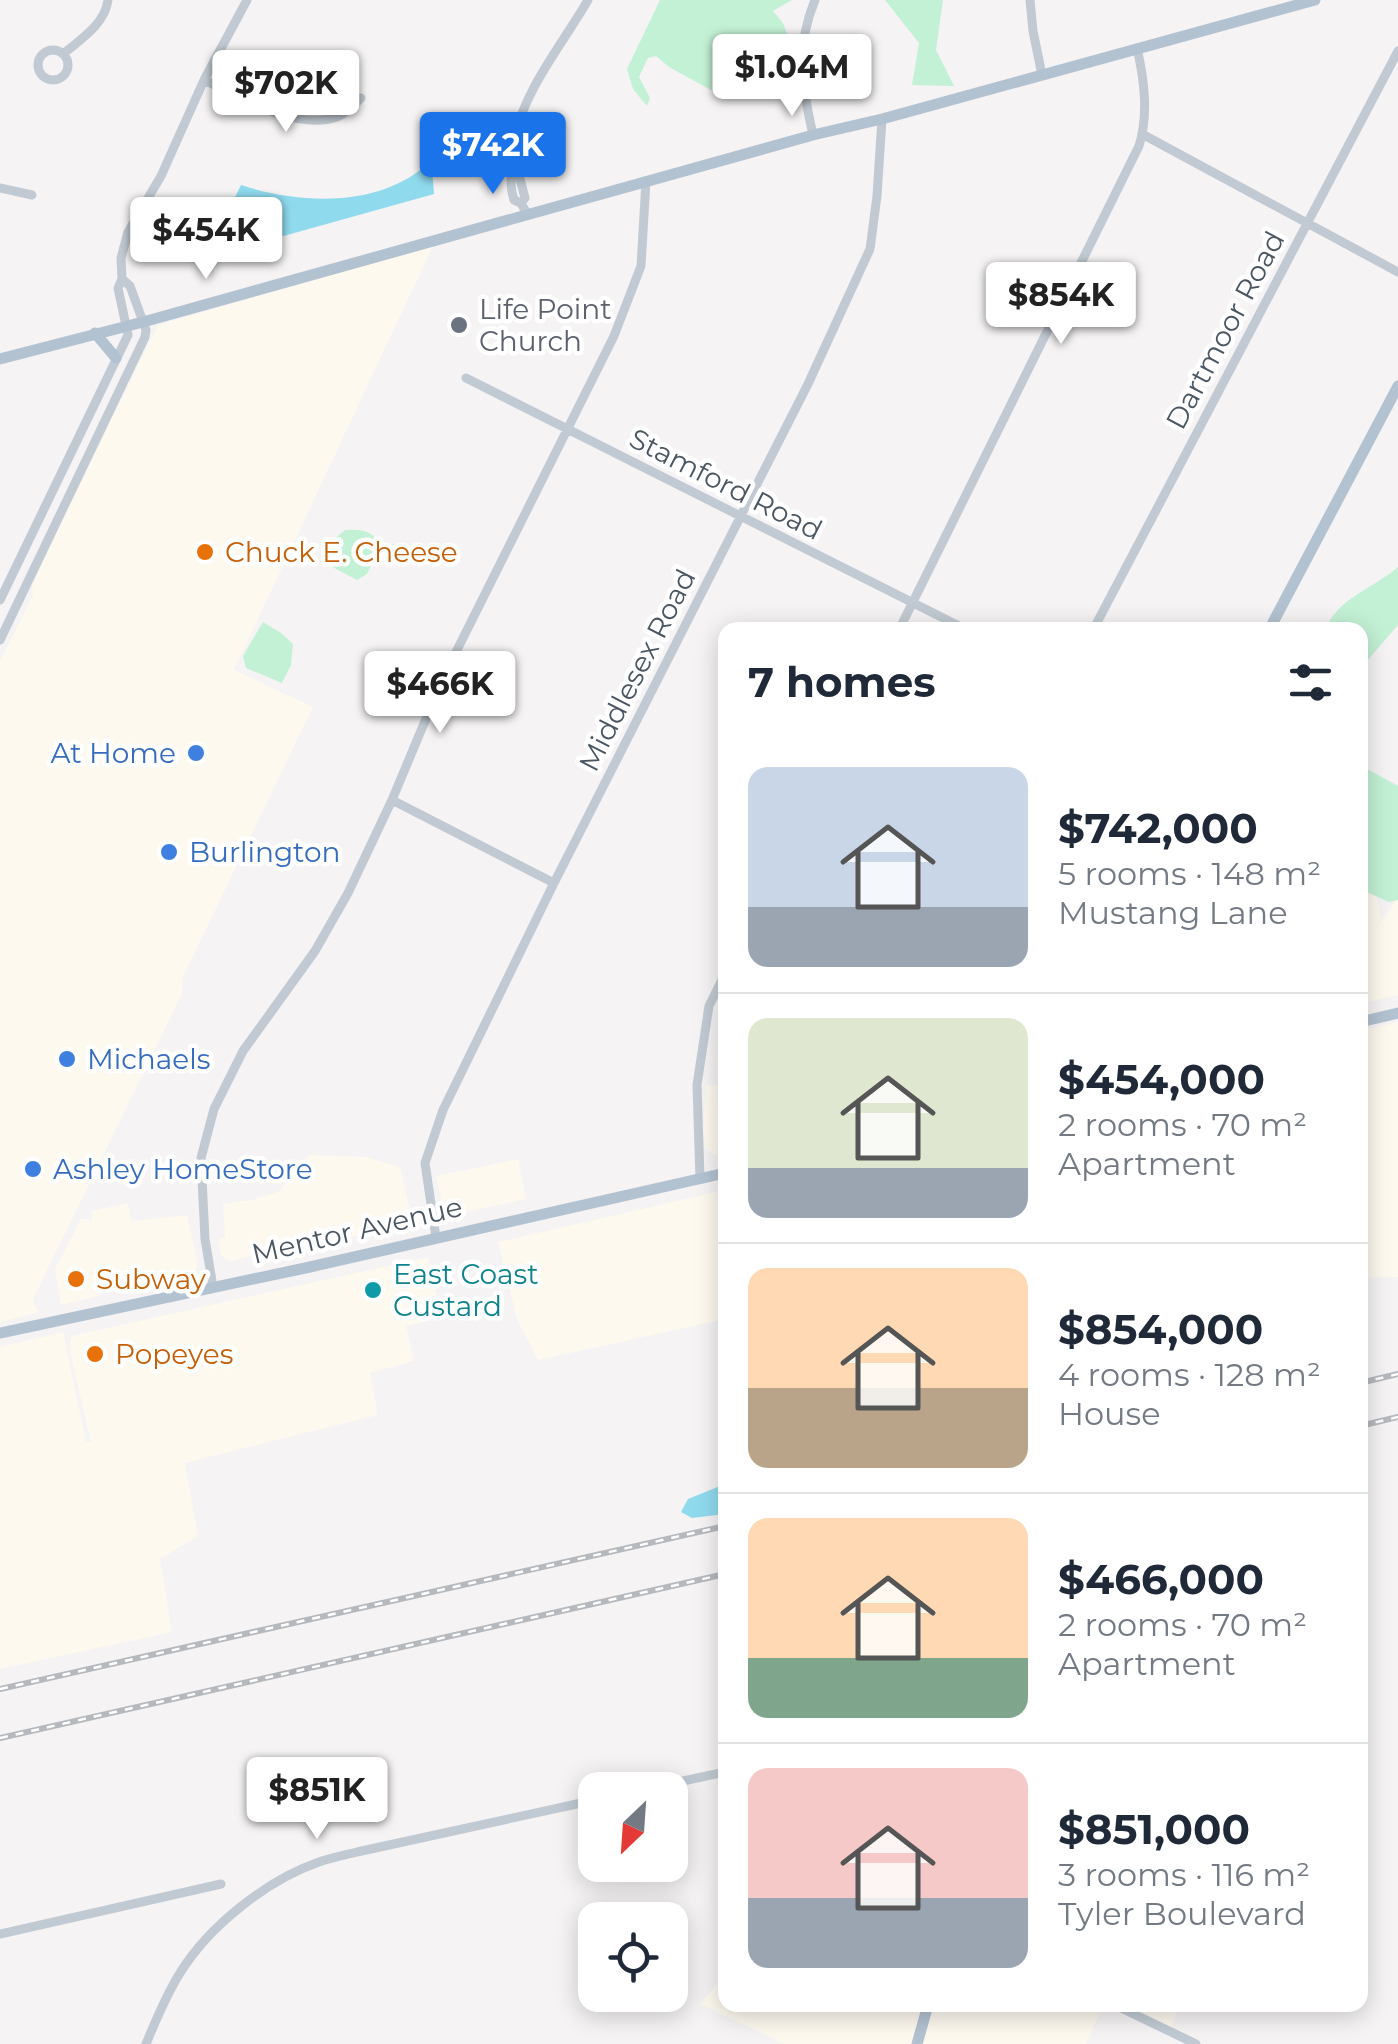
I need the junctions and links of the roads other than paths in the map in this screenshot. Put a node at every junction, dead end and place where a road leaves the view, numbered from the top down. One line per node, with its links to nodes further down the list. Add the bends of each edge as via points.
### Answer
1 (108, 0): 9 (street, via 101,20)
2 (248, 0): 11 (street)
3 (588, 0): 19 (street, via 547,62 516,132 508,182)
4 (814, 0): 14 (street, via 802,47)
5 (1030, 0): 10 (street)
6 (1315, 0): 7 (main road)
7 (1137, 48): 10 (main road); 15 (street)
8 (1398, 51): 20 (street, Dartmoor Road)
9 (63, 54)
10 (1042, 76): 13 (main road)
11 (204, 80): 12 (street, via 303,119 341,116); 22 (street, via 128,232)
12 (361, 98)
13 (882, 119): 14 (main road); 31 (street, Middlesex Road, via 870,248)
14 (813, 134): 16 (main road)
15 (1142, 134): 20 (street); 33 (street)
16 (646, 181): 19 (main road); 30 (street, via 641,266)
17 (0, 188): 18 (street)
18 (32, 195)
19 (524, 209): 23 (main road)
20 (1307, 224): 21 (street); 36 (street, Dartmoor Road)
21 (1398, 272)
22 (122, 280): 23 (street); 24 (street)
23 (143, 322): 24 (main road); 38 (street, via 145,337)
24 (126, 326): 25 (main road); 27 (street)
25 (95, 334): 26 (main road); 27 (main road)
26 (0, 358)
27 (116, 358): 32 (street)
28 (466, 378): 30 (street, Stamford Road)
29 (1398, 386): 37 (main road)
30 (568, 429): 31 (street, Stamford Road); 39 (street, via 443,678)
31 (740, 517): 33 (street, Stamford Road); 40 (street, Middlesex Road)
32 (0, 600)
33 (913, 602): 34 (street); 35 (street, Stamford Road)
34 (903, 622)
35 (952, 622)
36 (1097, 622)
37 (1273, 622)
38 (0, 640)
39 (392, 800): 40 (street); 47 (street, via 315,951 242,1051 214,1108 201,1158)
40 (554, 883): 46 (street, Middlesex Road, via 443,1110 425,1163)
41 (718, 988): 45 (street, via 696,1085)
42 (1398, 1013): 43 (main road)
43 (1368, 1020)
44 (718, 1175): 45 (main road, Mentor Avenue)
45 (700, 1179): 46 (main road, Mentor Avenue)
46 (436, 1238): 47 (main road, Mentor Avenue)
47 (213, 1286): 48 (main road, Mentor Avenue)
48 (0, 1333)
49 (718, 1774): 50 (street)
50 (688, 1780)
51 (578, 1804): 56 (street, via 355,1852 283,1878 196,1950)
52 (221, 1884): 53 (street)
53 (0, 1934)
54 (926, 2012): 57 (main road)
55 (1130, 2012): 58 (street)
56 (146, 2044)
57 (918, 2044)
58 (1196, 2044)

